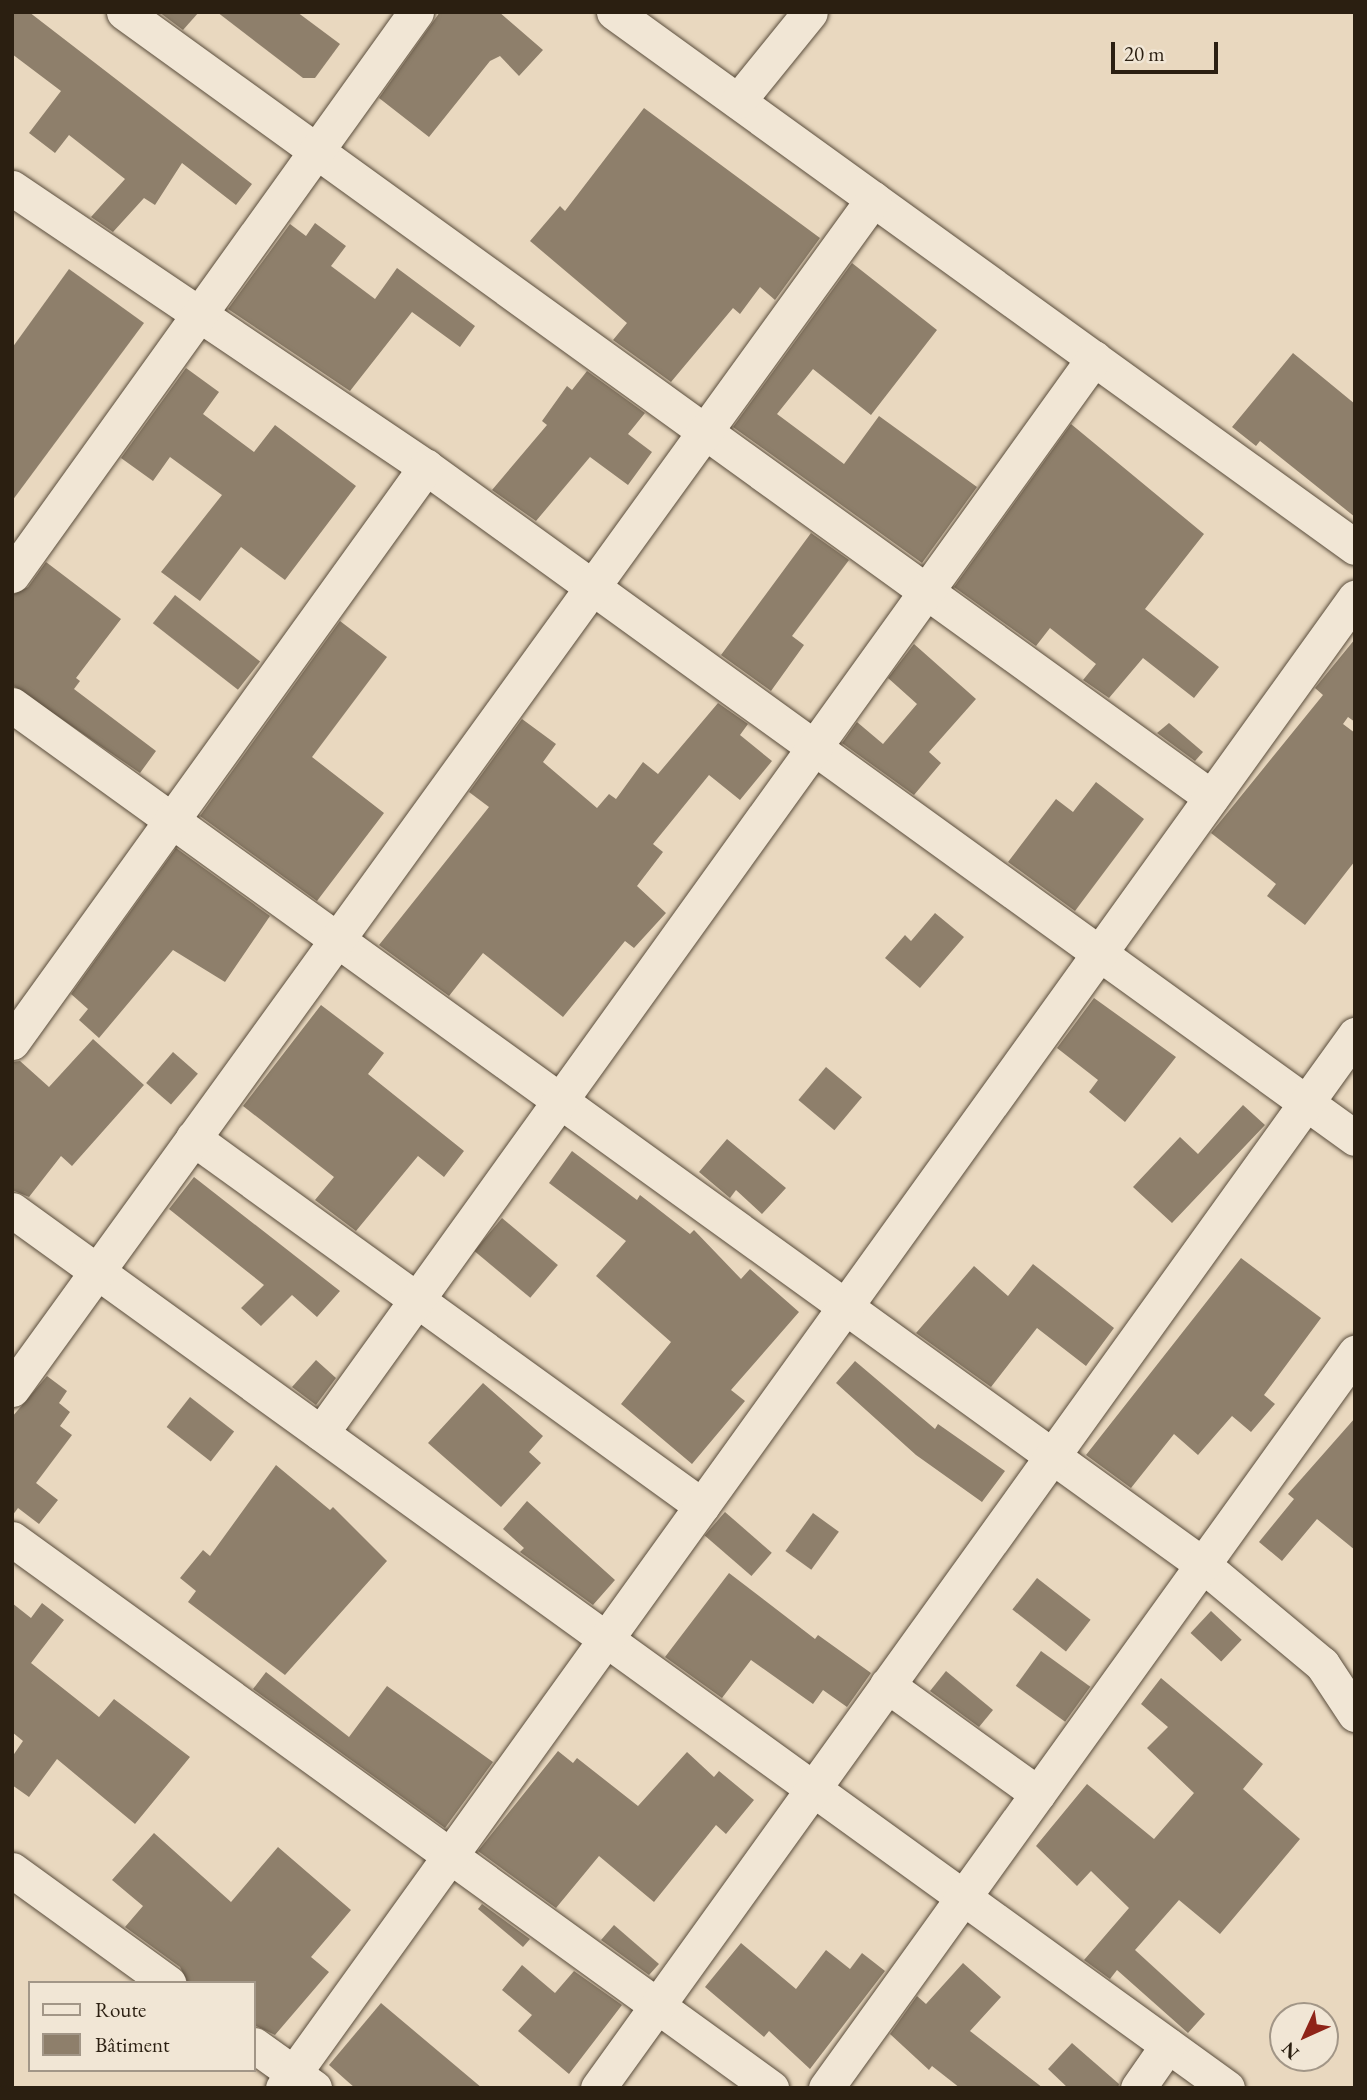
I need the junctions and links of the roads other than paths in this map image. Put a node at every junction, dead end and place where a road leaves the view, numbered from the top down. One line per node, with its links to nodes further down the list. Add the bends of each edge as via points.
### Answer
1 (124, 12): 6 (street)
2 (416, 12): 6 (street)
3 (614, 12): 5 (street)
4 (810, 12): 5 (street)
5 (738, 101): 8 (street)
6 (317, 151): 9 (street); 11 (street)
7 (12, 188): 9 (street)
8 (873, 199): 10 (street); 11 (street)
9 (198, 315): 12 (street); 14 (street)
10 (1094, 358): 13 (street); 16 (street)
11 (704, 431): 15 (street); 16 (street)
12 (426, 467): 15 (street); 21 (street)
13 (1355, 547)
14 (12, 575)
15 (592, 587): 19 (street); 22 (street)
16 (926, 591): 19 (street); 20 (street)
17 (1355, 598): 20 (street)
18 (12, 705): 21 (street)
19 (813, 748): 23 (street); 26 (street)
20 (1211, 797): 23 (street)
21 (172, 820): 22 (street); 25 (street)
22 (337, 939): 26 (street); 28 (street)
23 (1099, 953): 27 (street); 33 (street)
24 (1355, 1035): 27 (street)
25 (12, 1042)
26 (560, 1101): 32 (street); 33 (street)
27 (1306, 1103): 29 (street); 37 (street)
28 (193, 1138): 31 (street); 32 (street)
29 (1355, 1138)
30 (12, 1210): 31 (street)
31 (97, 1271): 35 (street); 36 (street)
32 (417, 1300): 36 (street); 38 (street)
33 (845, 1306): 37 (street); 38 (street)
34 (1355, 1353): 40 (street)
35 (12, 1389)
36 (321, 1433): 41 (street)
37 (1052, 1456): 40 (street); 42 (street)
38 (702, 1506): 41 (street)
39 (12, 1539): 46 (street)
40 (1203, 1564): 43 (street, via 1322,1664); 45 (street)
41 (606, 1639): 44 (street); 46 (street)
42 (887, 1685): 44 (street); 45 (street)
43 (1355, 1714)
44 (813, 1788): 48 (street); 50 (street)
45 (1038, 1794): 48 (street)
46 (450, 1856): 50 (street); 53 (street)
47 (12, 1870): 49 (street)
48 (964, 1897): 51 (street); 56 (street)
49 (165, 1981)
50 (657, 2005): 54 (street); 55 (street)
51 (1168, 2045): 57 (street); 58 (street)
52 (256, 2047): 53 (street)
53 (297, 2083)
54 (598, 2088)
55 (771, 2088)
56 (827, 2088)
57 (1138, 2088)
58 (1227, 2088)

